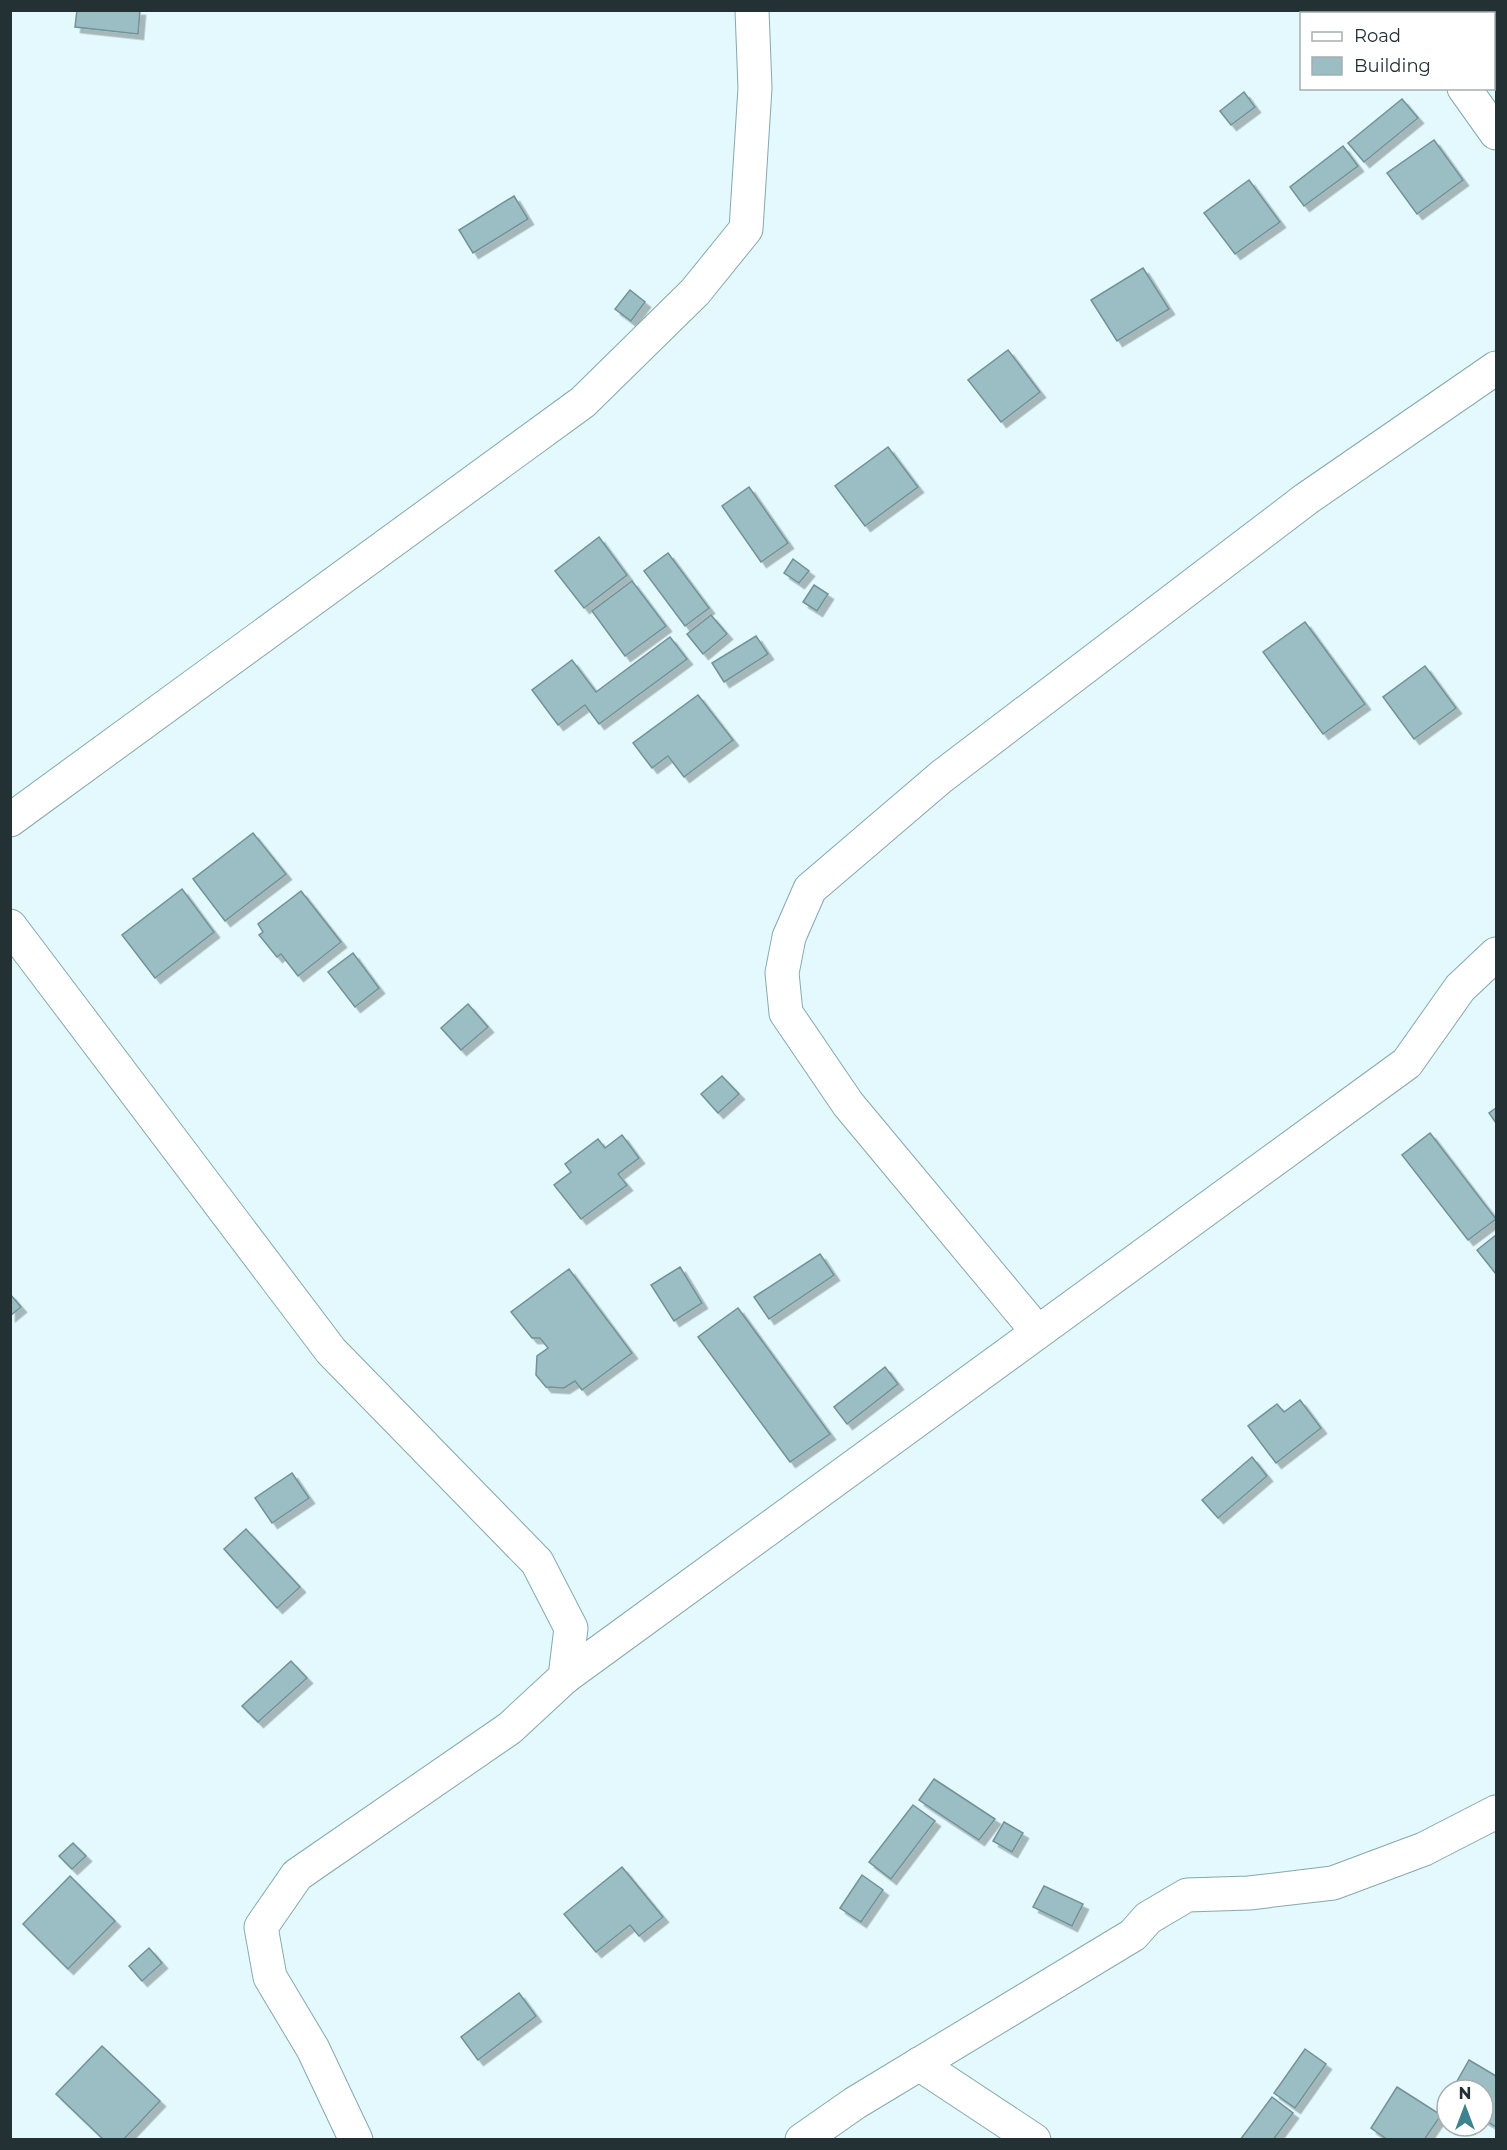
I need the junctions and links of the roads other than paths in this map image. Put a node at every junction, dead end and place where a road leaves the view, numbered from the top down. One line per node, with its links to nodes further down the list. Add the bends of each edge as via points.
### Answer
1 (752, 10): 5 (street, via 755,88 746,229 695,292 584,402)
2 (1465, 90): 3 (street)
3 (1497, 133)
4 (1497, 368): 8 (street, via 1306,499 942,777 810,889 789,937 782,973 786,1013 848,1104)
5 (10, 820)
6 (10, 926): 9 (street, via 331,1351 537,1562 571,1628)
7 (1497, 954): 8 (street, via 1460,988 1407,1063)
8 (1036, 1331): 9 (street)
9 (565, 1677): 12 (street, via 510,1728 297,1875 261,1926 270,1977 314,2049)
10 (1497, 1812): 11 (street, via 1424,1849 1333,1883 1249,1893 1187,1895 1149,1918 1133,1935)
11 (919, 2064): 13 (street); 14 (street)
12 (356, 2139)
13 (802, 2139)
14 (1034, 2139)

